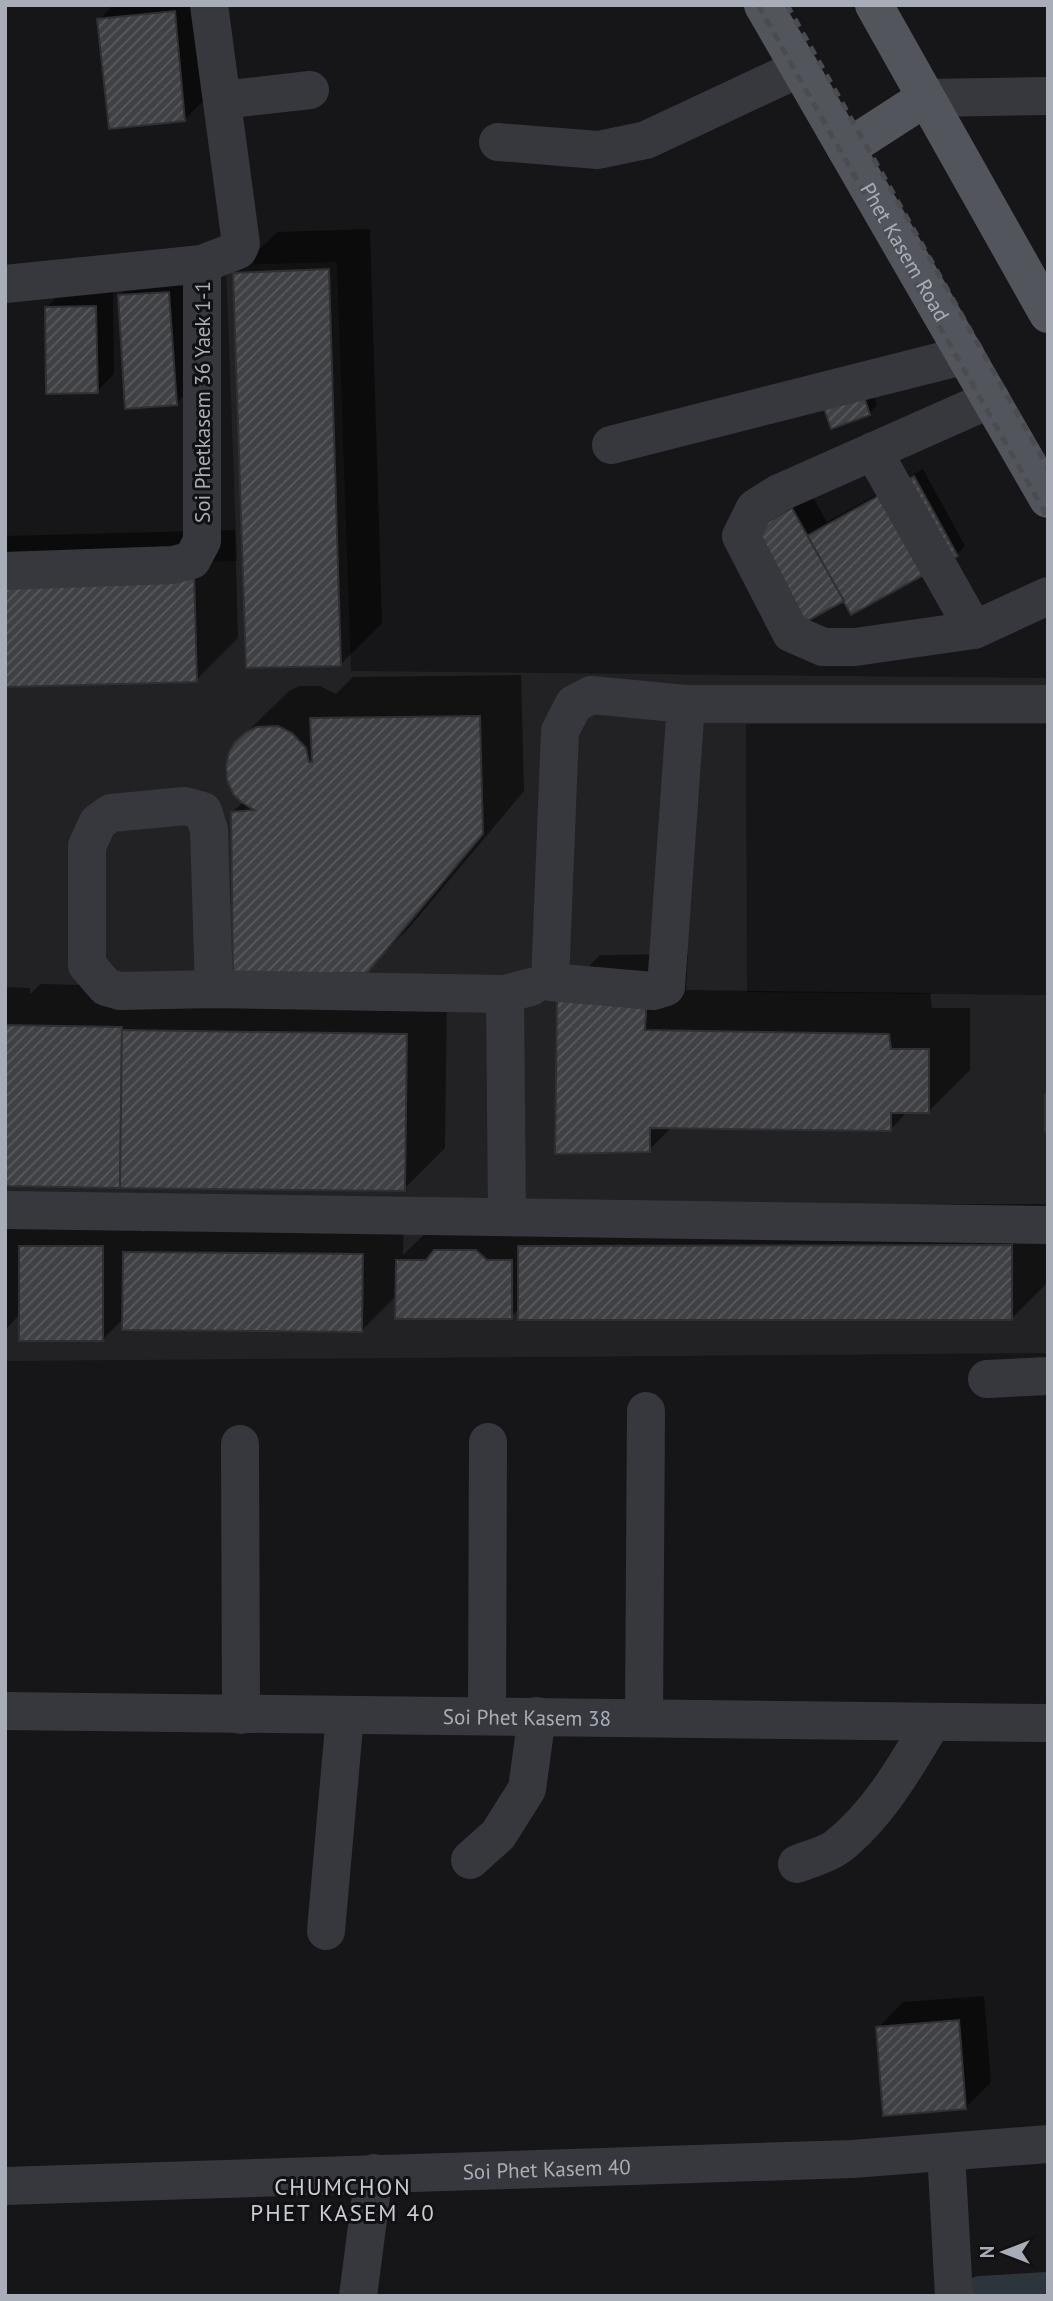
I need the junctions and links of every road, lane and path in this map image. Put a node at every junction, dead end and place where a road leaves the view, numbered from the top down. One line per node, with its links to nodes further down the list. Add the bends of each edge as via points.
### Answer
1 (209, 5): 8 (street)
2 (763, 5): 4 (main road, Phet Kasem Road)
3 (874, 5): 7 (main road)
4 (800, 68): 9 (street, via 646,140 598,150); 10 (main road, Phet Kasem Road)
5 (310, 90): 8 (street)
6 (1048, 96): 7 (street)
7 (925, 98): 10 (main road); 13 (main road)
8 (222, 100): 11 (street, via 241,244 239,250)
9 (498, 142)
10 (846, 149): 14 (main road, Phet Kasem Road)
11 (202, 264): 12 (street); 19 (street, Soi Phetkasem 36 Yaek 1-1, via 202,541 192,559 173,565)
12 (5, 284)
13 (1048, 314)
14 (966, 355): 15 (main road, Phet Kasem Road); 16 (street)
15 (991, 399): 17 (street); 18 (main road, Phet Kasem Road)
16 (611, 445)
17 (873, 452): 21 (street); 21 (street, via 755,508 741,536 791,633 824,647 855,647)
18 (1048, 499)
19 (5, 571)
20 (1048, 596): 21 (street)
21 (974, 630)
22 (686, 704): 23 (street); 24 (street, via 592,695 574,704 560,732); 24 (street, via 666,987 653,991)
23 (1048, 704)
24 (550, 982): 26 (street)
25 (214, 989): 25 (street, via 209,830 203,811 185,806 111,813 98,822 87,846 87,965 106,987 120,991); 26 (street)
26 (505, 994): 28 (street)
27 (5, 1210): 28 (street)
28 (507, 1217): 29 (street)
29 (1048, 1225)
30 (1048, 1377): 31 (street)
31 (987, 1379)
32 (646, 1411): 40 (street)
33 (488, 1442): 38 (street)
34 (240, 1444): 36 (street)
35 (5, 1711): 36 (street, Soi Phet Kasem 38)
36 (241, 1715): 37 (street, Soi Phet Kasem 38)
37 (345, 1715): 38 (street, Soi Phet Kasem 38); 45 (street)
38 (487, 1715): 39 (street, Soi Phet Kasem 38)
39 (537, 1716): 40 (street, Soi Phet Kasem 38); 43 (street, via 527,1789 498,1835)
40 (644, 1718): 41 (street, Soi Phet Kasem 38)
41 (932, 1722): 42 (street, Soi Phet Kasem 38); 44 (street, via 864,1822 835,1849)
42 (1048, 1723)
43 (470, 1860)
44 (797, 1864)
45 (326, 1931)
46 (1048, 2144): 47 (street, Soi Phet Kasem 40)
47 (946, 2152): 48 (street, Soi Phet Kasem 40, via 852,2159); 50 (street)
48 (374, 2173): 49 (street, Soi Phet Kasem 40); 51 (street)
49 (5, 2186)
50 (954, 2292)
51 (358, 2296)

